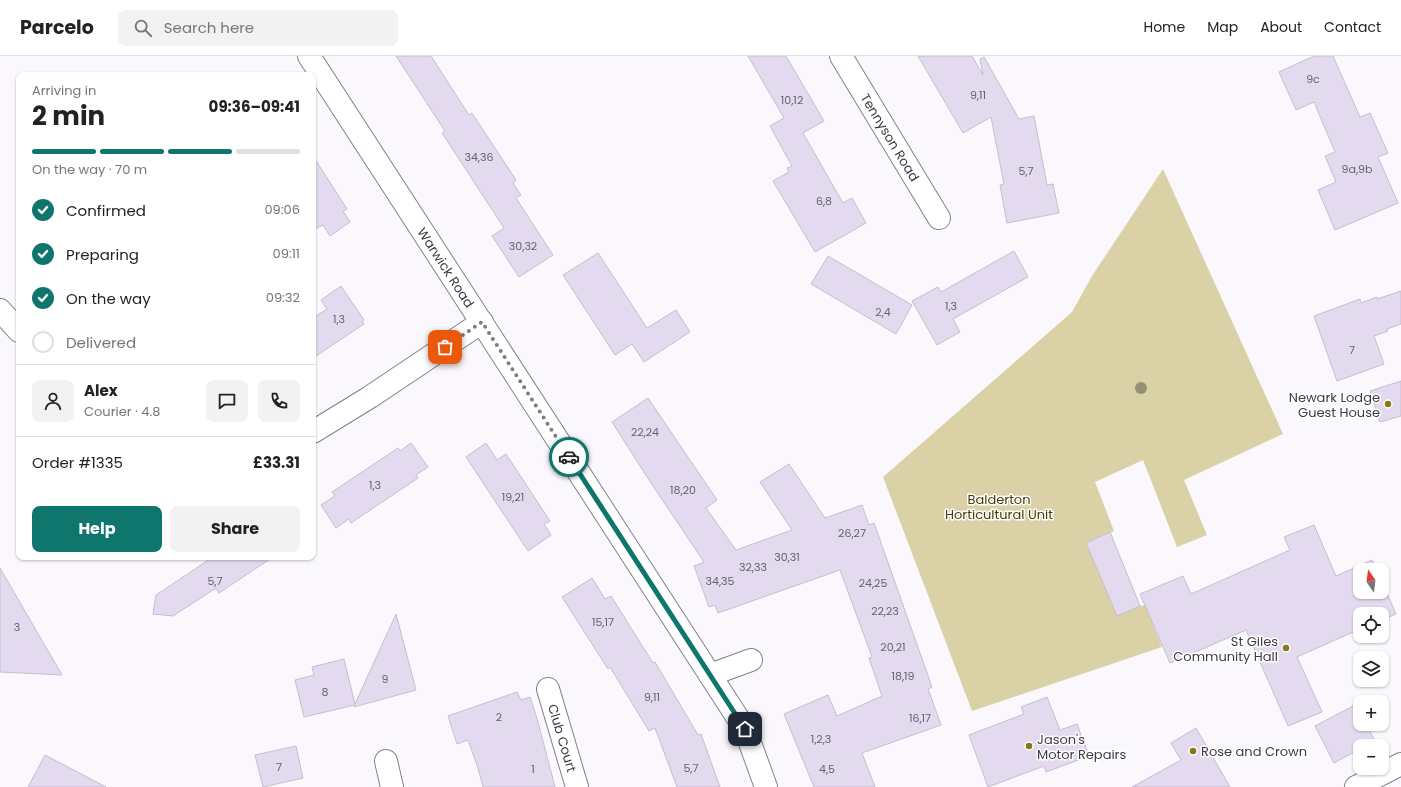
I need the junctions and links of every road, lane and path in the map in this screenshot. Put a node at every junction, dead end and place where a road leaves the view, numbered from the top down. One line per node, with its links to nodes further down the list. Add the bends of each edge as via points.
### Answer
1 (309, 56): 5 (street, Warwick Road)
2 (841, 56): 3 (street, Tennyson Road)
3 (939, 218)
4 (0, 310): 6 (street)
5 (482, 322): 7 (street); 9 (street, Warwick Road)
6 (16, 328)
7 (316, 430)
8 (751, 660): 9 (street)
9 (710, 675): 15 (street, Warwick Road, via 745,729)
10 (548, 689): 14 (street, Club Court)
11 (386, 761): 13 (street)
12 (1401, 764): 16 (street)
13 (392, 787)
14 (577, 787)
15 (766, 787)
16 (1356, 787)

